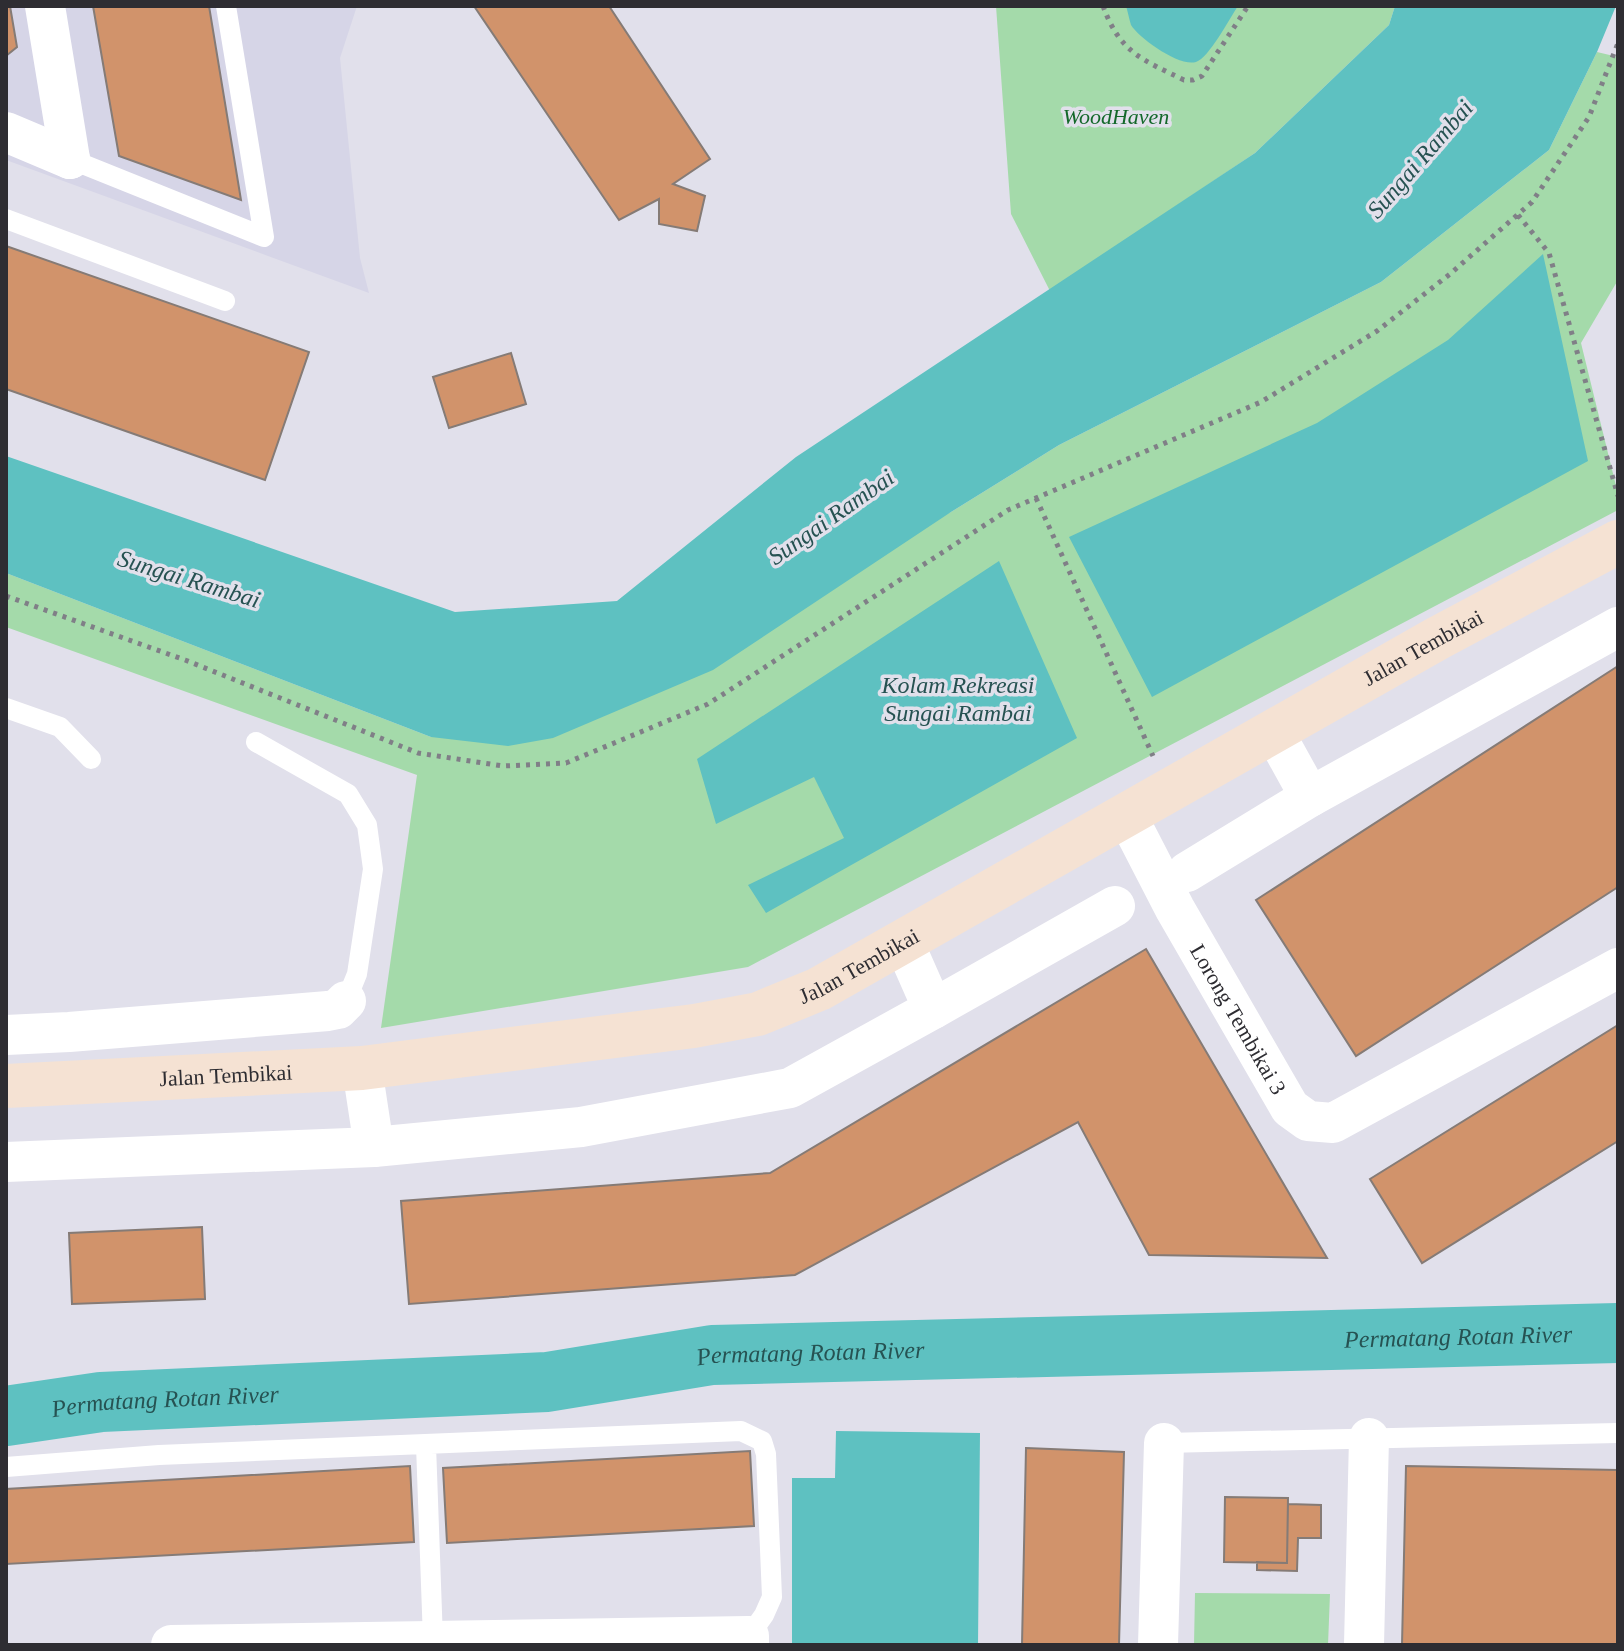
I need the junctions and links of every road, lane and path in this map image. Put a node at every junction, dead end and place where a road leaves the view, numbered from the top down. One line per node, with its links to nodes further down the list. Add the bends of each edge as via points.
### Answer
1 (45, 6): 7 (street)
2 (226, 6): 7 (lane, via 264,237)
3 (1103, 6): 4 (path, via 1135,56 1184,80 1202,76)
4 (1248, 6)
5 (1618, 43): 8 (path, via 1589,117)
6 (6, 132): 7 (street)
7 (70, 159)
8 (1518, 215): 11 (path, via 1549,253); 12 (path, via 1377,331 1261,402)
9 (6, 219): 10 (lane)
10 (225, 301)
11 (1618, 496)
12 (1036, 498): 14 (path, via 1008,510 708,704 566,763 503,766 418,753); 20 (path)
13 (1618, 542): 17 (street, Jalan Tembikai)
14 (6, 596)
15 (1618, 627): 21 (street)
16 (6, 708): 19 (lane, via 60,727)
17 (1274, 732): 20 (street, Jalan Tembikai); 21 (street)
18 (256, 742): 27 (lane, via 348,794 367,825 373,869 357,974)
19 (91, 759)
20 (1169, 790): 22 (street, Jalan Tembikai)
21 (1310, 797): 23 (street)
22 (1126, 814): 25 (street, Jalan Tembikai); 26 (street, Lorong Tembikai 3, via 1290,1108 1308,1121 1333,1123)
23 (1187, 872)
24 (1115, 906): 28 (street)
25 (903, 941): 28 (street); 32 (street, Jalan Tembikai, via 819,989 758,1014)
26 (1618, 968)
27 (346, 1001): 29 (street, via 328,1011)
28 (933, 1009): 36 (street, via 790,1088 581,1127)
29 (267, 1015): 30 (street); 33 (street)
30 (69, 1032): 31 (street); 34 (street)
31 (6, 1035)
32 (362, 1068): 33 (street, Jalan Tembikai); 36 (street)
33 (269, 1072): 34 (street, Jalan Tembikai)
34 (68, 1082): 35 (street, Jalan Tembikai)
35 (6, 1086)
36 (374, 1147): 37 (street)
37 (6, 1162)
38 (1618, 1433): 39 (lane)
39 (1369, 1438): 40 (lane); 48 (street)
40 (1164, 1443): 47 (street)
41 (426, 1445): 42 (lane); 43 (lane); 44 (lane, via 741,1431 762,1441 772,1597)
42 (6, 1467)
43 (433, 1640): 44 (street); 46 (street)
44 (749, 1641)
45 (171, 1645): 46 (street)
46 (203, 1645)
47 (1158, 1645)
48 (1364, 1645)

